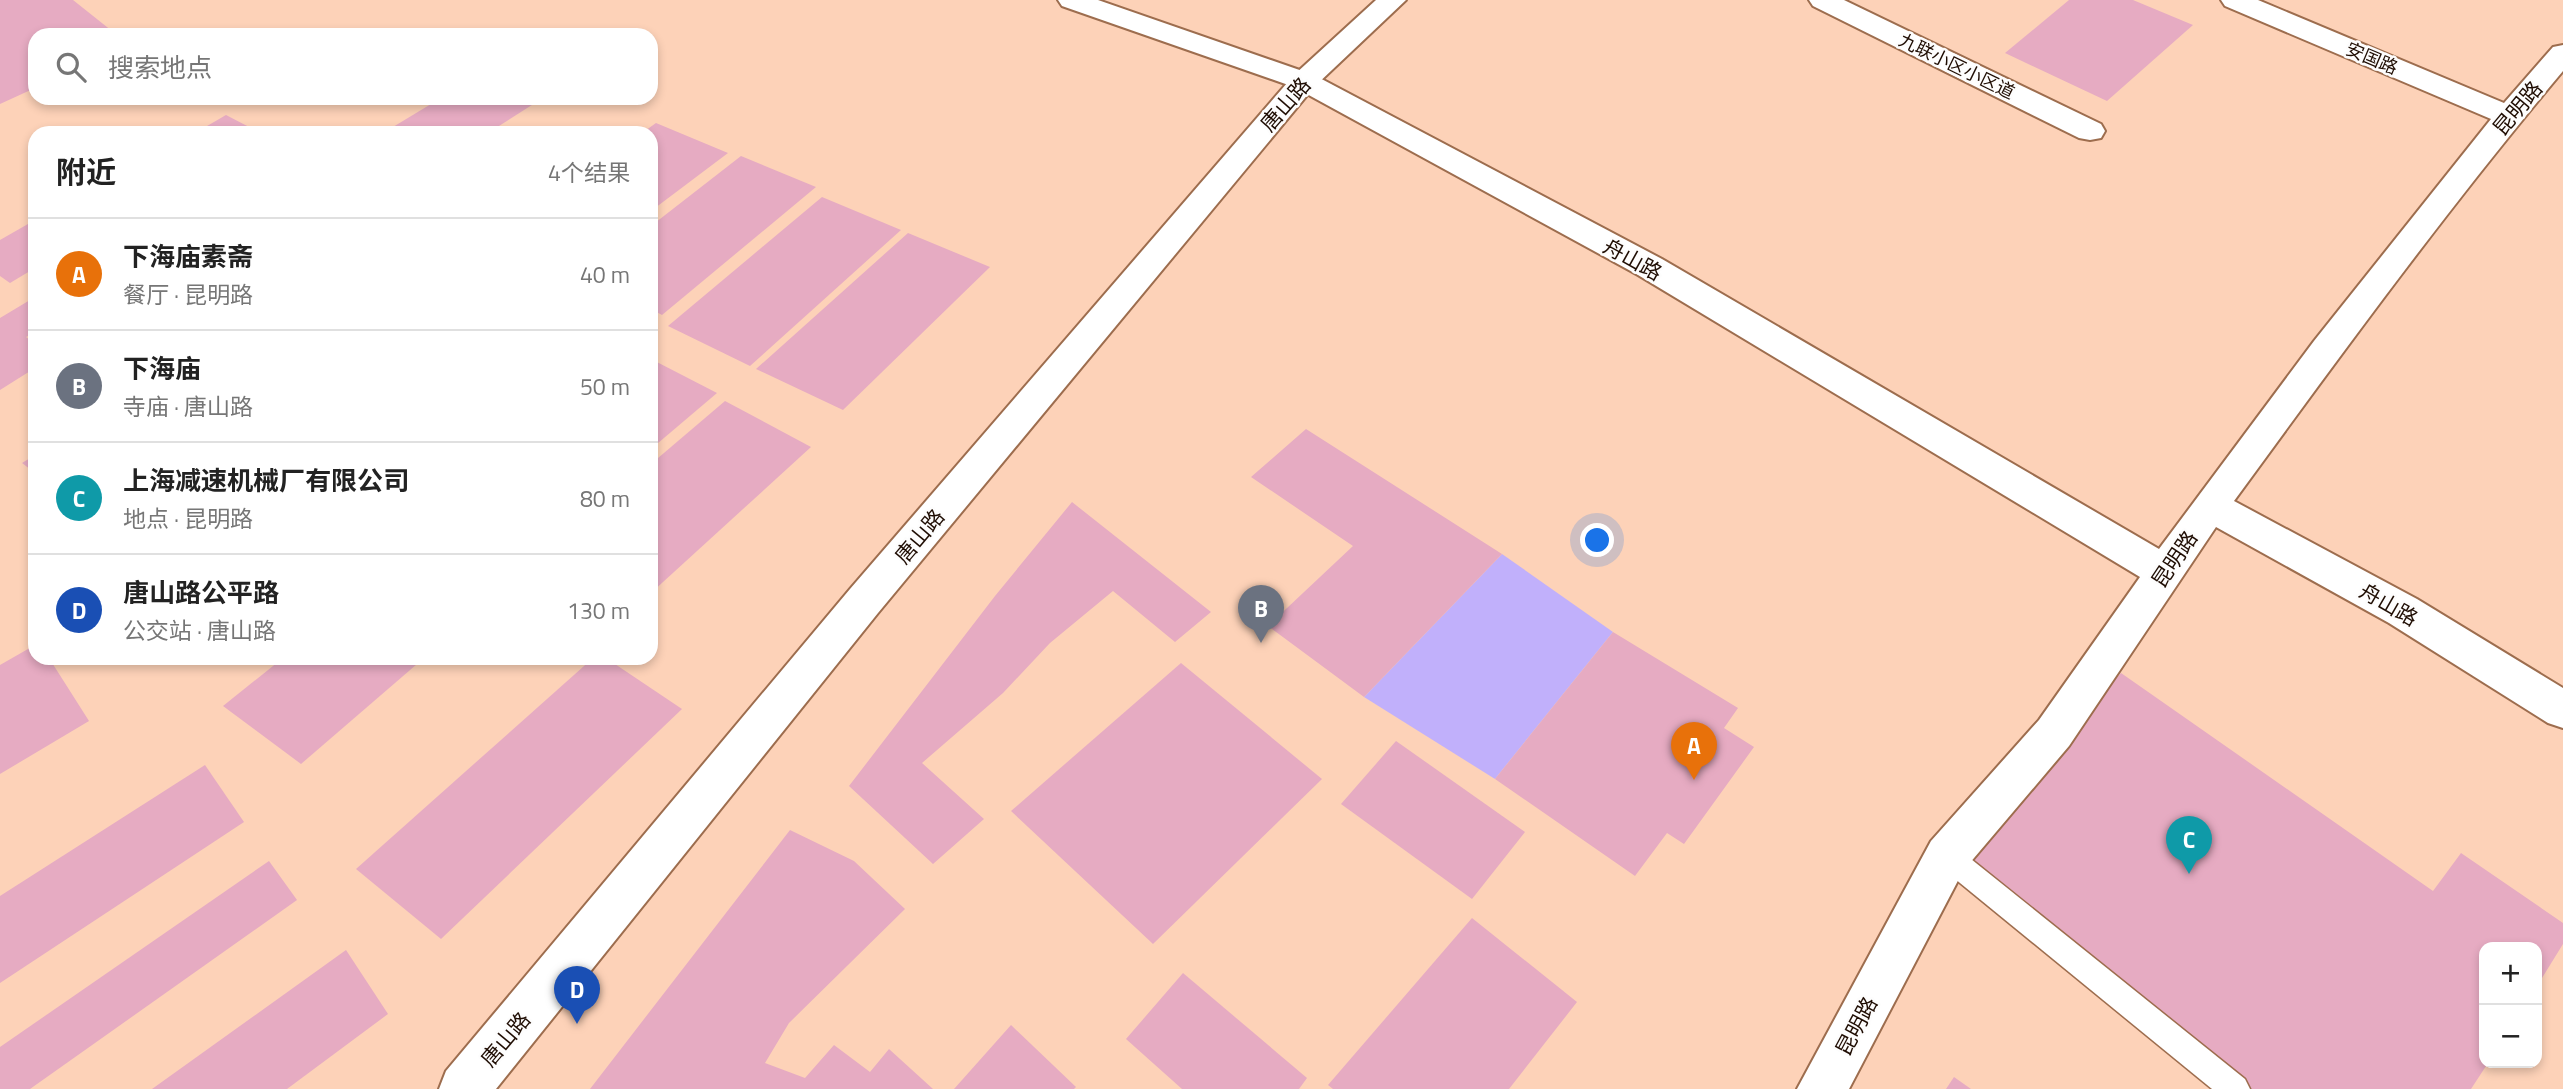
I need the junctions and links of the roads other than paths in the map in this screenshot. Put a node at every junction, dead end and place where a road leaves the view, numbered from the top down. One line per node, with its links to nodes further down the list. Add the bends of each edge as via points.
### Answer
1 (1072, 0): 6 (street, 舟山路)
2 (1392, 0): 6 (street, 唐山路)
3 (1823, 0): 8 (street, 九联小区小区道)
4 (2235, 0): 7 (street, 安国路)
5 (2563, 53): 7 (street, 昆明路)
6 (1304, 80): 10 (street, 舟山路, via 1650,267); 13 (street, 唐山路, via 864,601)
7 (2509, 116): 9 (street, 昆明路)
8 (2090, 131)
9 (2210, 506): 10 (street, 昆明路); 11 (street, 舟山路, via 2403,611)
10 (2166, 573): 12 (street, 昆明路, via 2053,733)
11 (2563, 710)
12 (1947, 856): 14 (street, 昆明路); 15 (lane)
13 (464, 1089)
14 (1822, 1089)
15 (2235, 1089)

